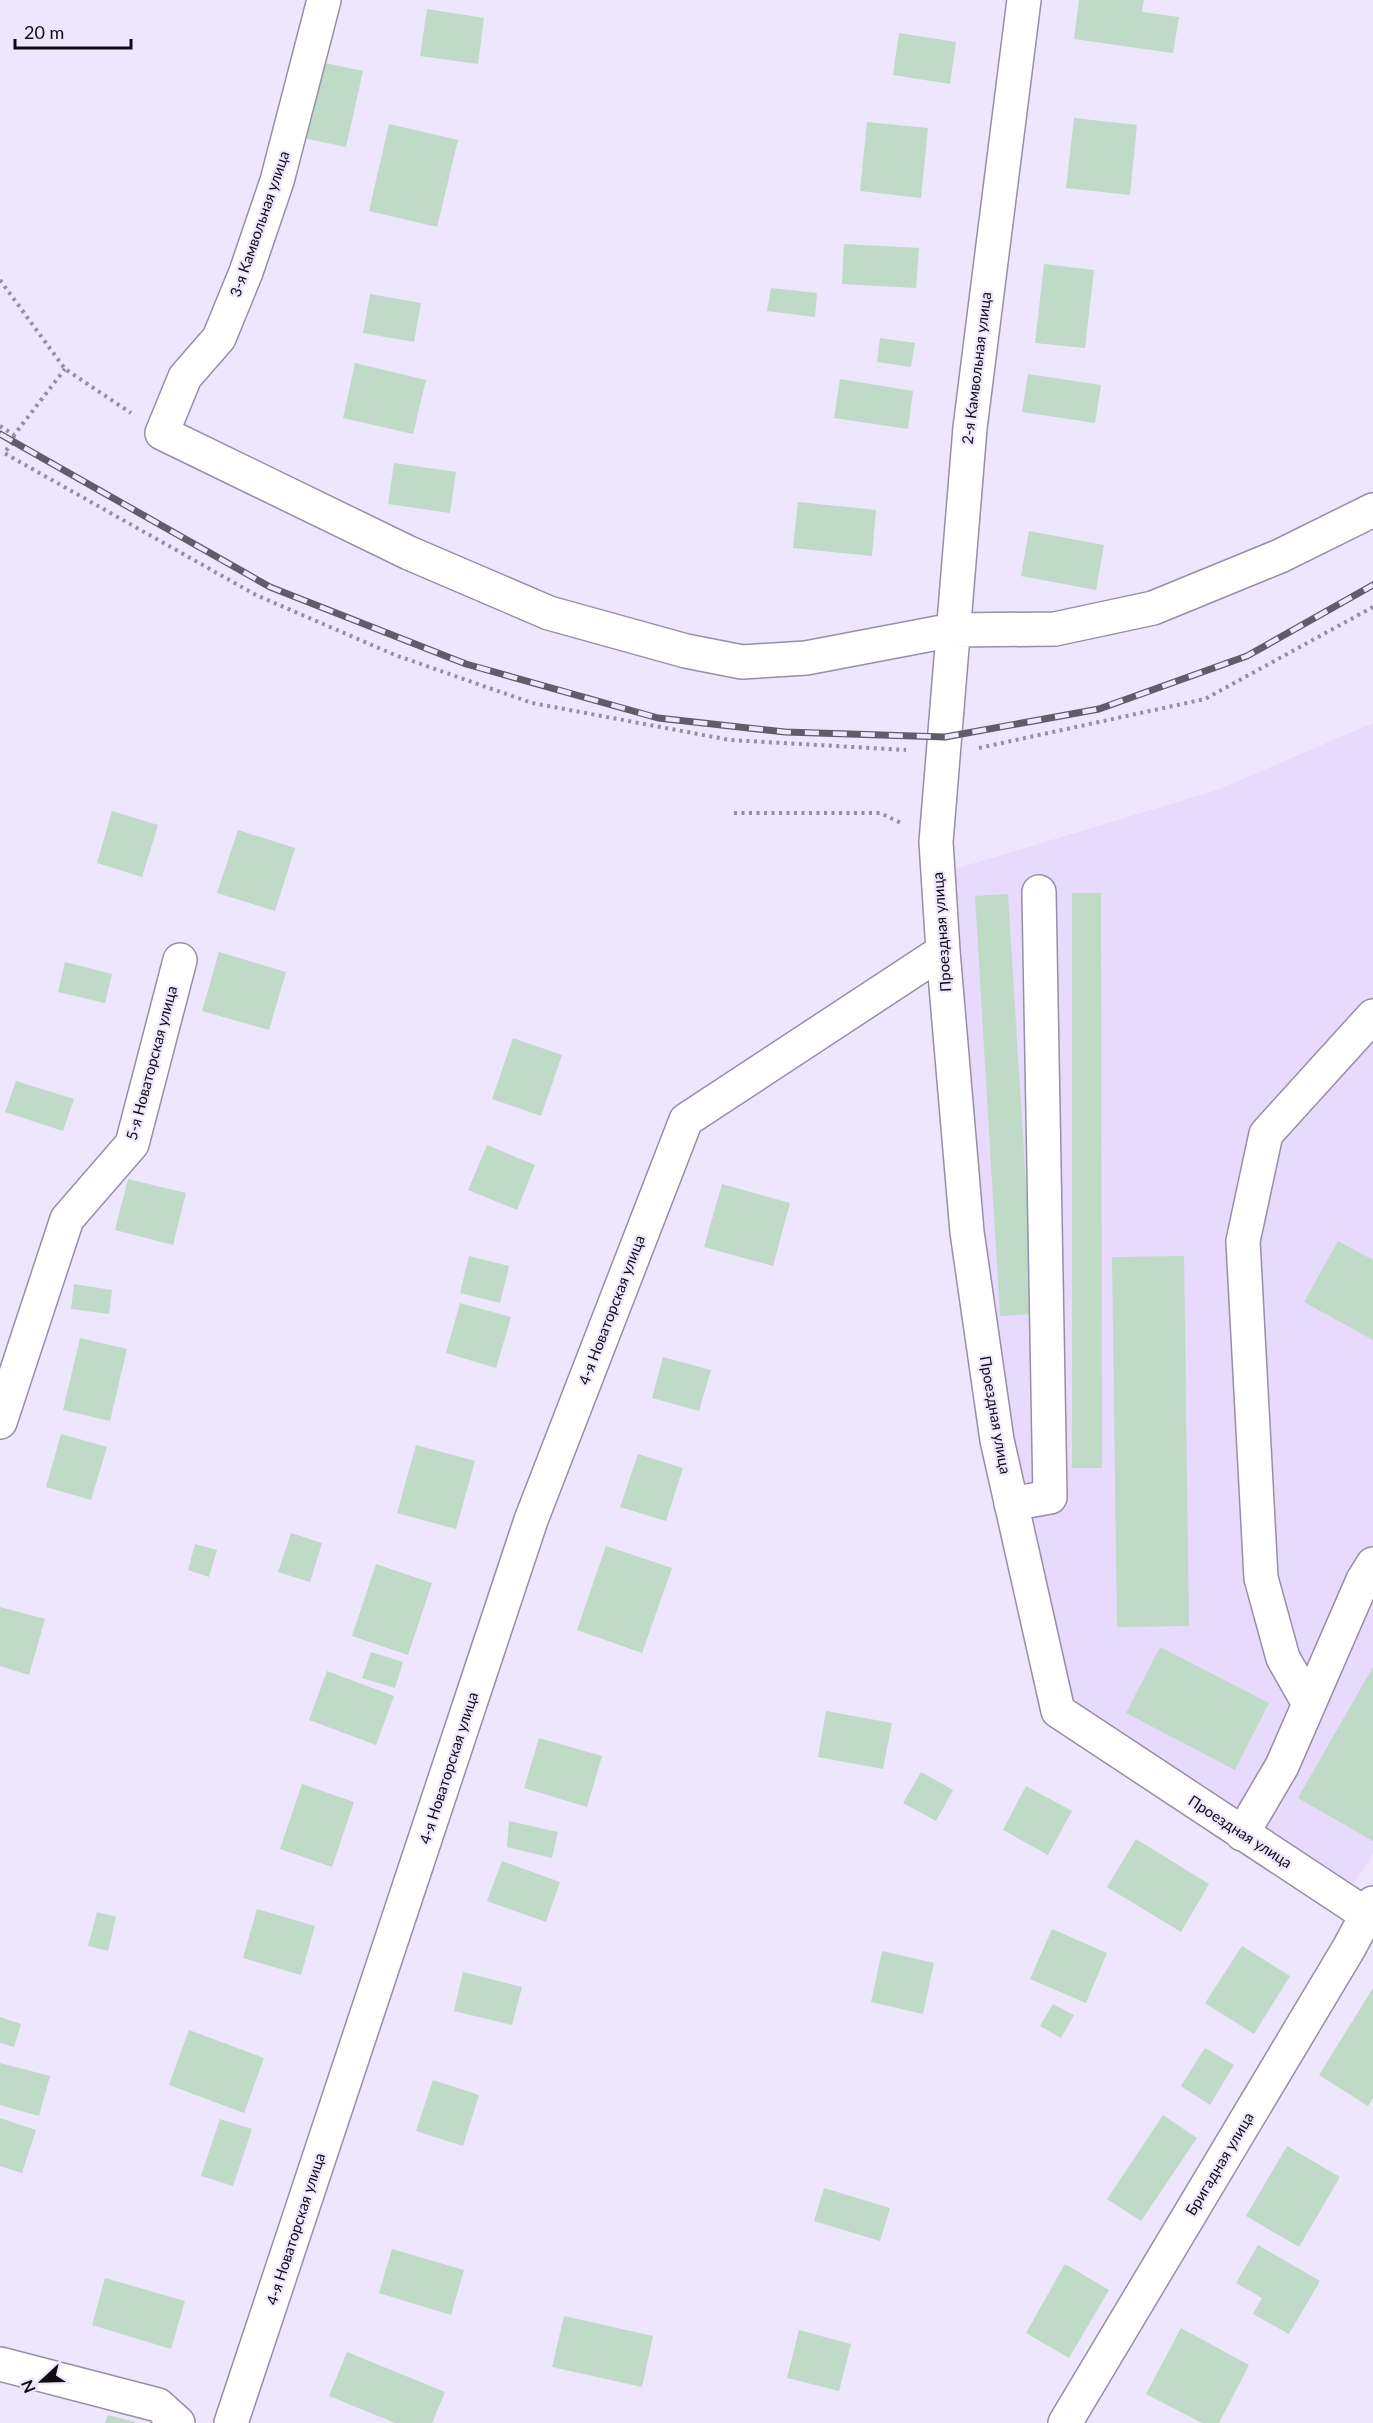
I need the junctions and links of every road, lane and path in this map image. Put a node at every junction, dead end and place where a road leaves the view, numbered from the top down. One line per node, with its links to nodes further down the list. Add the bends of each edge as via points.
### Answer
1 (324, 0): 6 (street, 3-я Камвольная улица, via 277,181 246,272 219,338 185,377)
2 (1024, 0): 8 (street, 2-я Камвольная улица, via 970,428)
3 (0, 280): 4 (path)
4 (65, 369): 5 (path, via 14,435); 6 (path)
5 (0, 426)
6 (162, 433): 8 (street, via 410,553 538,609 686,651 742,662 806,658)
7 (1373, 510): 8 (street, via 1280,556 1153,608 1055,629)
8 (953, 630): 9 (street, 2-я Камвольная улица)
9 (945, 737): 11 (street, Проездная улица)
10 (734, 813): 11 (path, via 880,813)
11 (936, 842): 13 (street, Проездная улица)
12 (1039, 892): 17 (street, via 1050,1497)
13 (943, 951): 17 (street, Проездная улица, via 967,1232 997,1440); 24 (street, 4-я Новаторская улица, via 686,1120 531,1520)
14 (180, 960): 16 (street, 5-я Новаторская улица, via 132,1144 67,1220)
15 (1373, 1016): 19 (street, via 1266,1134 1243,1241 1261,1578 1282,1658)
16 (0, 1422)
17 (1011, 1504): 20 (street, Проездная улица, via 1058,1711)
18 (1373, 1564): 19 (street)
19 (1309, 1704): 20 (street, via 1282,1766)
20 (1242, 1834): 21 (street, Проездная улица)
21 (1371, 1913): 25 (street, Бригадная улица)
22 (0, 2364): 23 (street, via 158,2405)
23 (178, 2423)
24 (231, 2423)
25 (1065, 2423)

